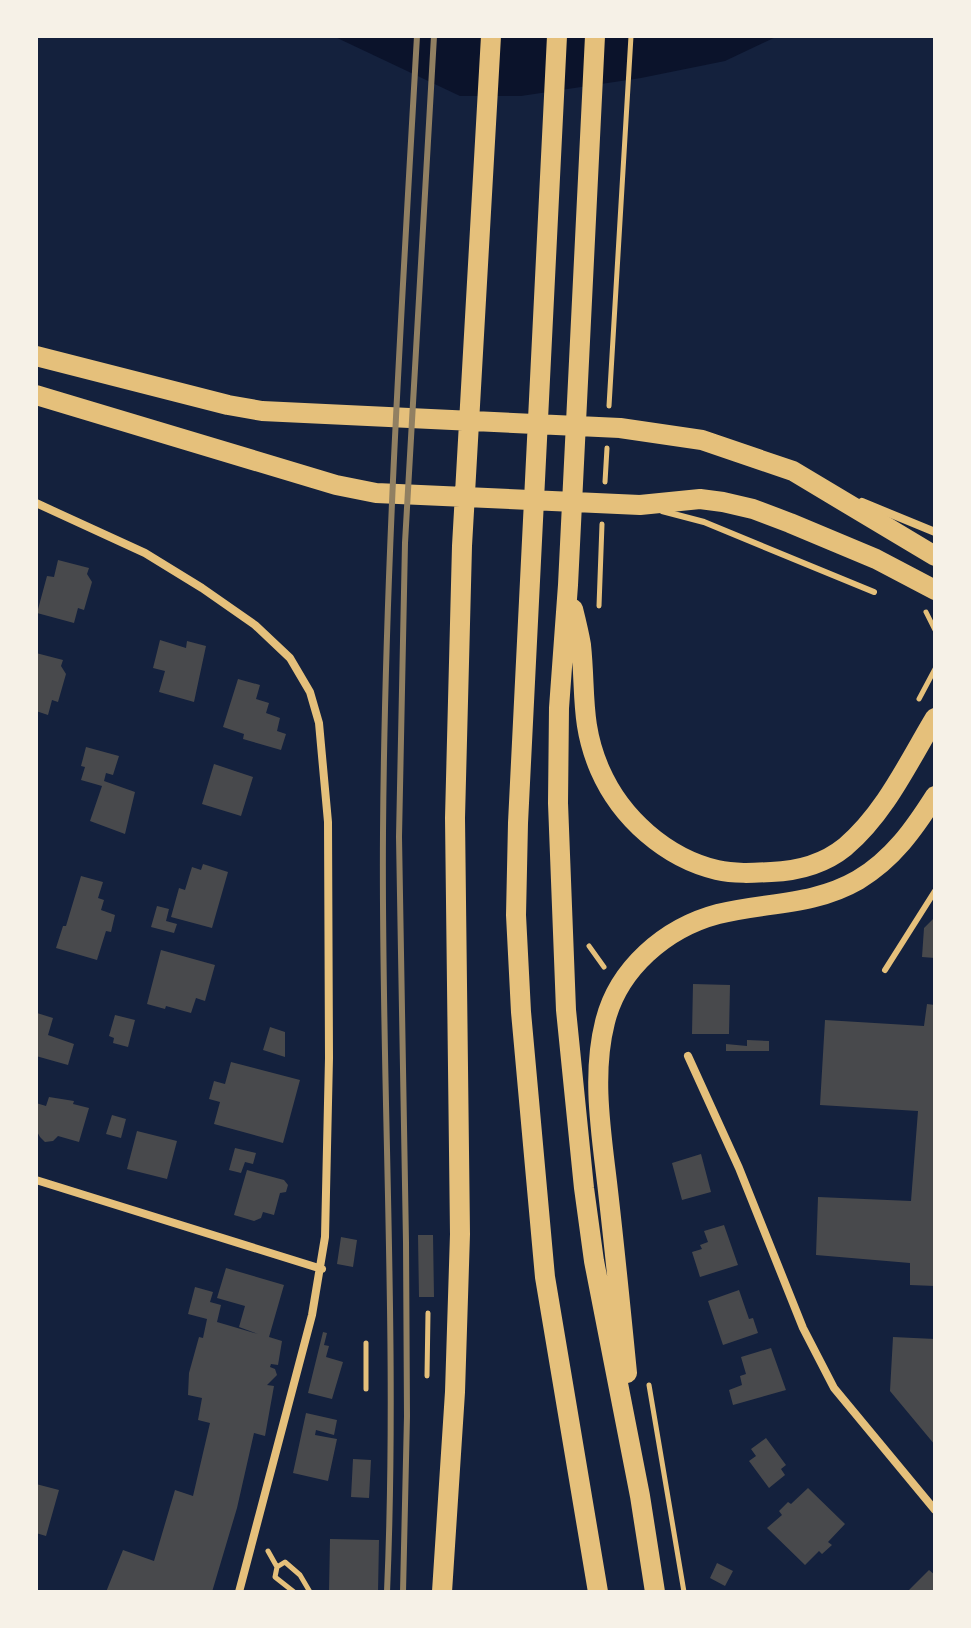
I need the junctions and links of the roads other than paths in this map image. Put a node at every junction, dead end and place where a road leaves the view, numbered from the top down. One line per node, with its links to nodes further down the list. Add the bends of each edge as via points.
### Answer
1 (491, 36): 24 (main road, via 462,546 455,818 460,1234)
2 (557, 36): 25 (main road, via 516,915 545,1277)
3 (595, 36): 11 (main road)
4 (36, 356): 6 (main road, via 262,411 662,432 758,456)
5 (36, 395): 8 (main road, via 376,493)
6 (829, 491): 9 (street); 10 (main road)
7 (36, 503): 20 (street, via 145,553 202,588 255,625 290,658 310,692 319,723 328,822 329,1058)
8 (640, 505): 12 (main road, via 700,499 753,509 876,559); 13 (lane, via 704,522)
9 (935, 532)
10 (935, 556)
11 (568, 585): 14 (main road, via 581,645 588,739 602,774 652,838 717,870 748,874 811,867 842,849 883,806); 21 (main road, via 558,803 566,1010 594,1261)
12 (935, 590)
13 (874, 592)
14 (935, 718)
15 (935, 796): 21 (main road, via 900,848 857,881 800,901 719,914 678,930 637,962 612,1001 601,1045 599,1116)
16 (935, 891): 17 (lane)
17 (885, 970)
18 (688, 1056): 22 (street, via 803,1328 834,1388)
19 (36, 1180): 20 (street)
20 (322, 1269): 23 (street)
21 (640, 1496): 26 (main road)
22 (935, 1510)
23 (239, 1592)
24 (442, 1592)
25 (598, 1592)
26 (655, 1592)

